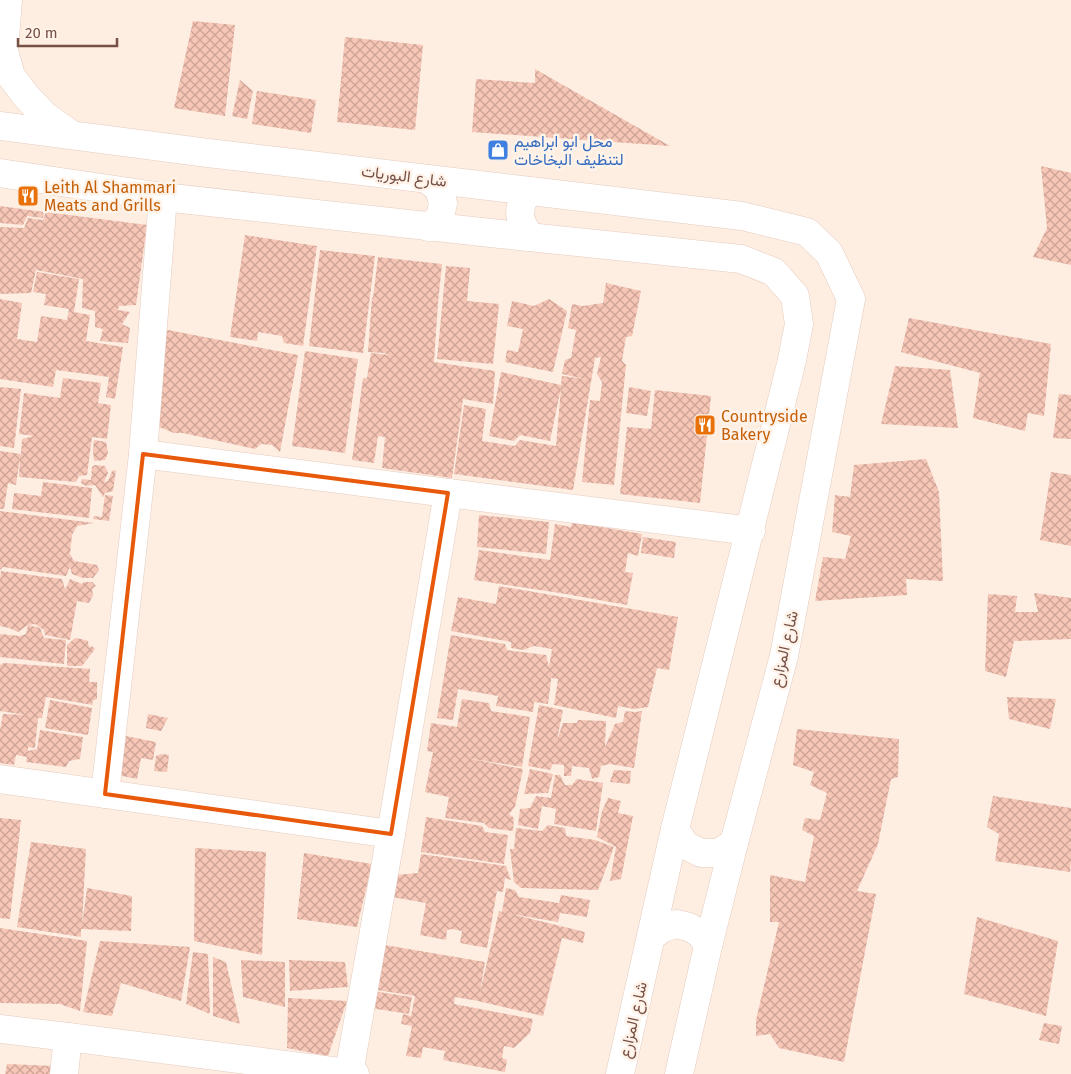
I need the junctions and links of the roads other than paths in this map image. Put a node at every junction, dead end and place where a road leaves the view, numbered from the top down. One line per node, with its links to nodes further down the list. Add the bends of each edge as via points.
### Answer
1 (8, 0): 3 (street, via 4,51 11,76 45,116)
2 (0, 126): 3 (street, شارع البوريات)
3 (72, 135): 5 (street, شارع البوريات)
4 (0, 174): 7 (street)
5 (427, 179): 6 (street, شارع البوريات); 8 (street, via 439,188 443,203 440,217)
6 (528, 191): 9 (street, شارع البوريات, via 742,216); 10 (street, via 520,214 523,227)
7 (163, 197): 8 (street); 11 (street)
8 (429, 227): 10 (street)
9 (808, 232): 18 (street, شارع المزارع, via 829,253 851,299 784,656)
10 (531, 237): 13 (street, شارع المزارع, via 741,259 774,272 795,296 799,324)
11 (143, 454): 12 (street); 15 (street)
12 (448, 493): 13 (street); 17 (street)
13 (751, 531): 16 (street, شارع المزارع)
14 (0, 780): 15 (street)
15 (105, 794): 17 (street)
16 (675, 829): 18 (street, via 684,845 701,854 718,853); 19 (street, شارع المزارع)
17 (392, 834): 24 (street)
18 (734, 843): 20 (street, شارع المزارع)
19 (652, 936): 20 (street, via 676,924 701,934); 25 (street, شارع المزارع)
20 (708, 946): 26 (street, شارع المزارع)
21 (0, 1029): 22 (street)
22 (68, 1037): 23 (street); 24 (street)
23 (64, 1074)
24 (352, 1074)
25 (620, 1074)
26 (679, 1074)

